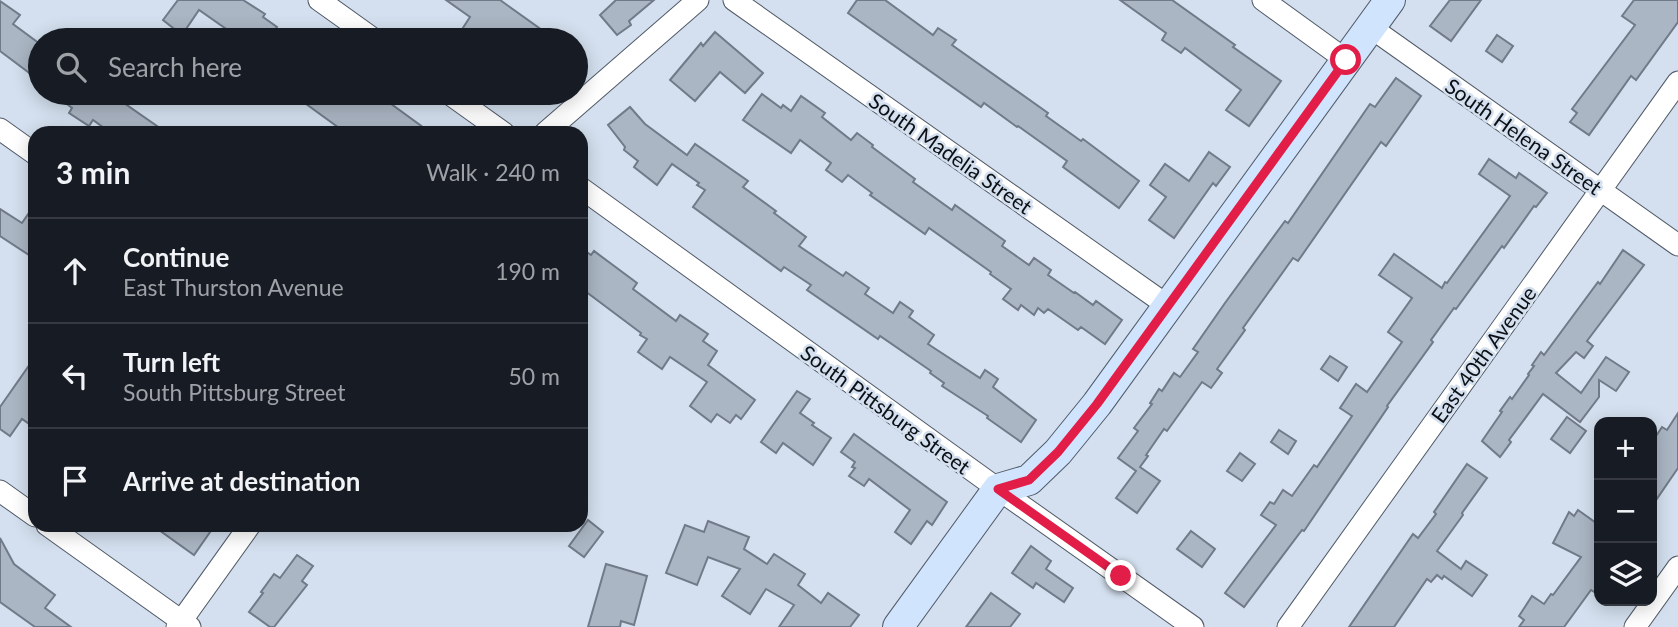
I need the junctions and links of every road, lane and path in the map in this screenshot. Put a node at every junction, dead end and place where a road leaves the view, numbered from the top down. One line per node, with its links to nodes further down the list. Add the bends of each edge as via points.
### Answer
1 (319, 0): 7 (street)
2 (698, 0): 10 (street)
3 (734, 0): 20 (street, South Madelia Street)
4 (1264, 0): 8 (street)
5 (1390, 0): 6 (street)
6 (1370, 27): 8 (street); 17 (street, South Helena Street)
7 (358, 28)
8 (1346, 60): 20 (street)
9 (1678, 82): 17 (street, East 40th Avenue)
10 (588, 96)
11 (465, 105): 13 (street)
12 (577, 105): 14 (street)
13 (494, 126)
14 (553, 126)
15 (0, 129): 16 (street)
16 (28, 149)
17 (1600, 190): 19 (street, South Helena Street); 30 (street, East 40th Avenue)
18 (588, 193): 21 (street, South Pittsburg Street)
19 (1678, 245)
20 (1168, 306): 21 (street, via 1058,452 1029,480)
21 (998, 489): 28 (street); 29 (street, South Pittsburg Street)
22 (0, 492): 23 (street)
23 (28, 511)
24 (57, 532): 27 (street)
25 (245, 532): 27 (street)
26 (1678, 567): 31 (street)
27 (183, 625)
28 (898, 627)
29 (1193, 627)
30 (1288, 627)
31 (1635, 627)

